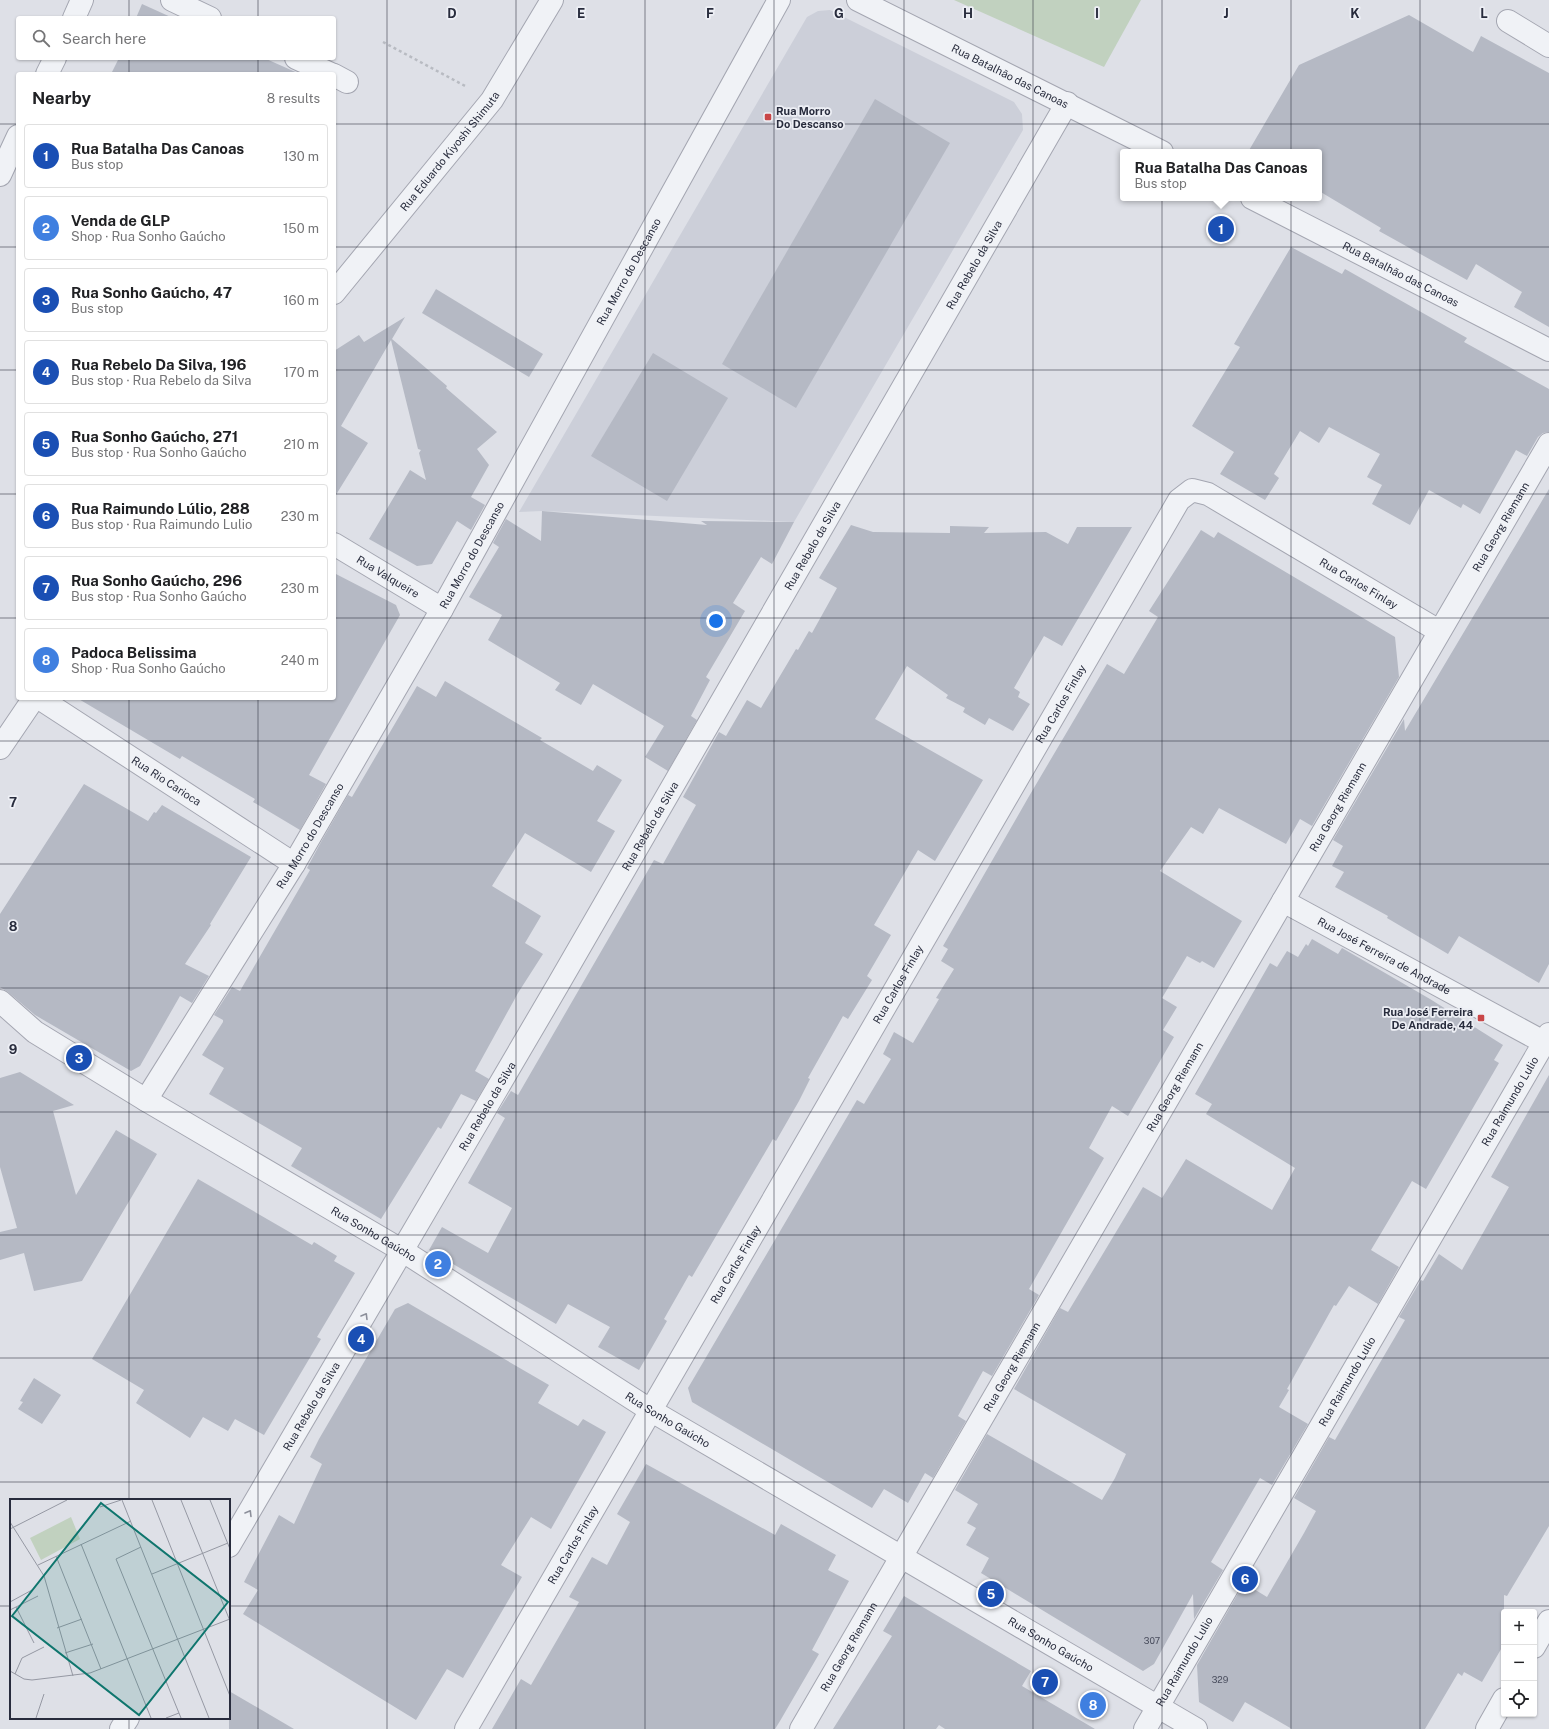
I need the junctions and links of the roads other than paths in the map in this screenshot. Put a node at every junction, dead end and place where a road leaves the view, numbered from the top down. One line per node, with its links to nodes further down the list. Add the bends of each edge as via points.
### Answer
1 (82, 0): 6 (street)
2 (172, 0): 7 (street)
3 (552, 0): 19 (street, Rua Eduardo Kiyoshi Shimuta, via 492,100)
4 (779, 0): 23 (street, Rua Morro do Descanso)
5 (858, 0): 14 (street, Rua Batalhão das Canoas)
6 (75, 16)
7 (206, 16)
8 (1508, 21): 9 (street)
9 (1549, 46)
10 (54, 60): 12 (street)
11 (300, 60): 13 (street)
12 (48, 72)
13 (326, 72)
14 (1067, 103): 16 (street, Rua Batalhão das Canoas); 33 (street, Rua Rebelo da Silva, via 796,576)
15 (16, 140): 17 (street)
16 (1156, 149)
17 (0, 175)
18 (1258, 201): 20 (street, Rua Batalhão das Canoas)
19 (336, 291)
20 (1549, 350)
21 (1549, 444): 24 (street, Rua Georg Riemann)
22 (336, 545): 23 (street, Rua Valqueire)
23 (442, 609): 28 (street, Rua Morro do Descanso)
24 (1439, 631): 29 (street, Rua Georg Riemann); 34 (street, Rua Carlos Finlay, via 1208,494 1192,490 1179,500)
25 (33, 700): 27 (street)
26 (42, 700): 28 (street, Rua Rio Carioca)
27 (0, 748)
28 (294, 864): 32 (street, Rua Morro do Descanso)
29 (1283, 902): 31 (street, Rua José Ferreira de Andrade); 36 (street, Rua Georg Riemann)
30 (0, 1001): 32 (street, Rua Sonho Gaúcho, via 35,1032)
31 (1547, 1040): 40 (street, Rua Raimundo Lulio)
32 (146, 1100): 33 (street, Rua Sonho Gaúcho)
33 (403, 1251): 34 (street, Rua Sonho Gaúcho); 35 (street, Rua Rebelo da Silva, one-way to 33)
34 (650, 1410): 36 (street, Rua Sonho Gaúcho); 43 (street, Rua Carlos Finlay)
35 (230, 1544)
36 (902, 1558): 40 (street, Rua Sonho Gaúcho); 44 (street, Rua Georg Riemann)
37 (1549, 1621): 38 (street)
38 (1535, 1645)
39 (1501, 1704): 47 (street)
40 (1159, 1706): 45 (street, Rua Raimundo Lulio); 46 (street, Rua Sonho Gaúcho)
41 (127, 1719): 42 (street)
42 (121, 1729)
43 (466, 1729)
44 (801, 1729)
45 (1145, 1729)
46 (1196, 1729)
47 (1487, 1729)

